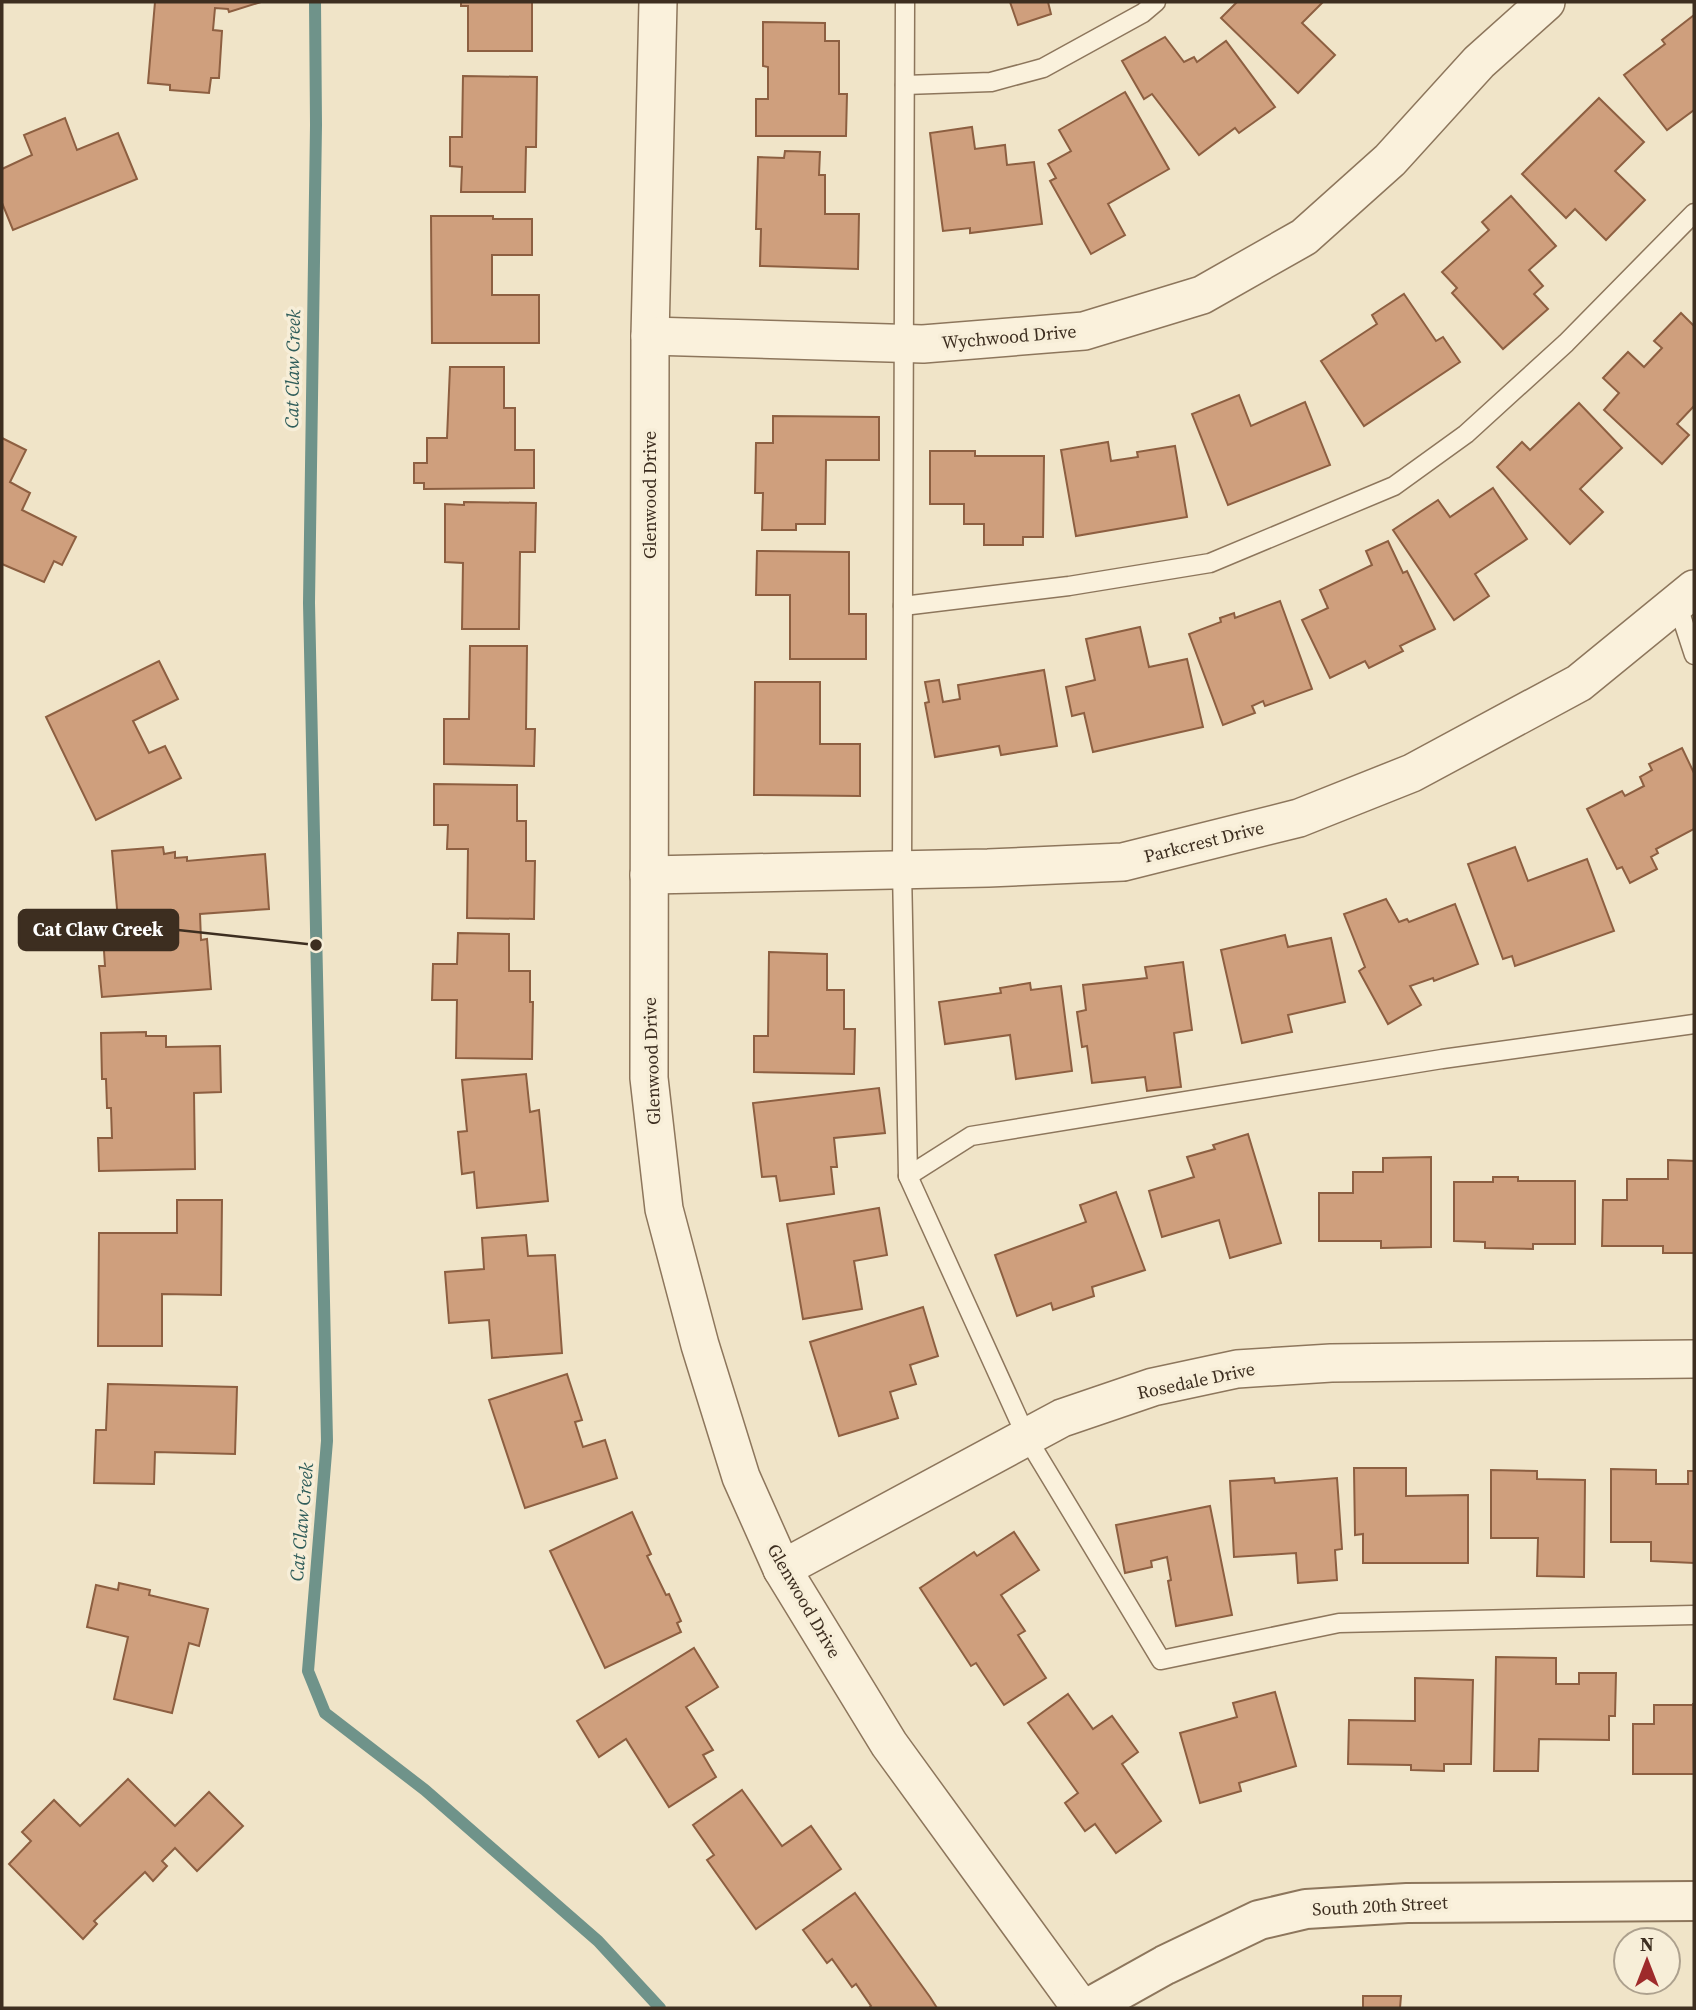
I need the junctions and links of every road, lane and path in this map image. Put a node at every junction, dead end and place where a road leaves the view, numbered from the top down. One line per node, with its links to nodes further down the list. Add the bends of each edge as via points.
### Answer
1 (658, 2): 7 (street, Glenwood Drive)
2 (905, 2): 5 (lane)
3 (1156, 2): 5 (lane, via 1043,68 991,82)
4 (1546, 2): 8 (street, Wychwood Drive, via 1479,62 1390,160 1304,237 1202,295 1084,331)
5 (905, 85): 8 (lane)
6 (1694, 213): 10 (lane, via 1566,343 1476,425 1394,486 1210,563)
7 (650, 336): 8 (street, Wychwood Drive); 13 (street, Glenwood Drive)
8 (905, 343): 10 (lane)
9 (1686, 596): 11 (lane); 12 (street, Parkcrest Drive, via 1579,683 1412,773 1299,818 1123,863)
10 (904, 606): 12 (lane)
11 (1694, 655)
12 (902, 870): 13 (street, Parkcrest Drive); 15 (lane)
13 (649, 874): 18 (street, Glenwood Drive, via 649,1078 664,1209 741,1477)
14 (1694, 1024): 15 (lane, via 1443,1059 971,1136)
15 (908, 1175): 17 (lane)
16 (1694, 1359): 17 (street, Rosedale Drive, via 1331,1363 1237,1369 1153,1387 1062,1418)
17 (1027, 1438): 18 (street, Rosedale Drive); 19 (lane, via 1161,1660 1339,1623)
18 (782, 1569): 21 (street, Glenwood Drive, via 889,1744)
19 (1694, 1615)
20 (1694, 1901): 22 (street, South 20th Street, via 1407,1903 1306,1909 1259,1920)
21 (1081, 2008)
22 (1088, 2008)

